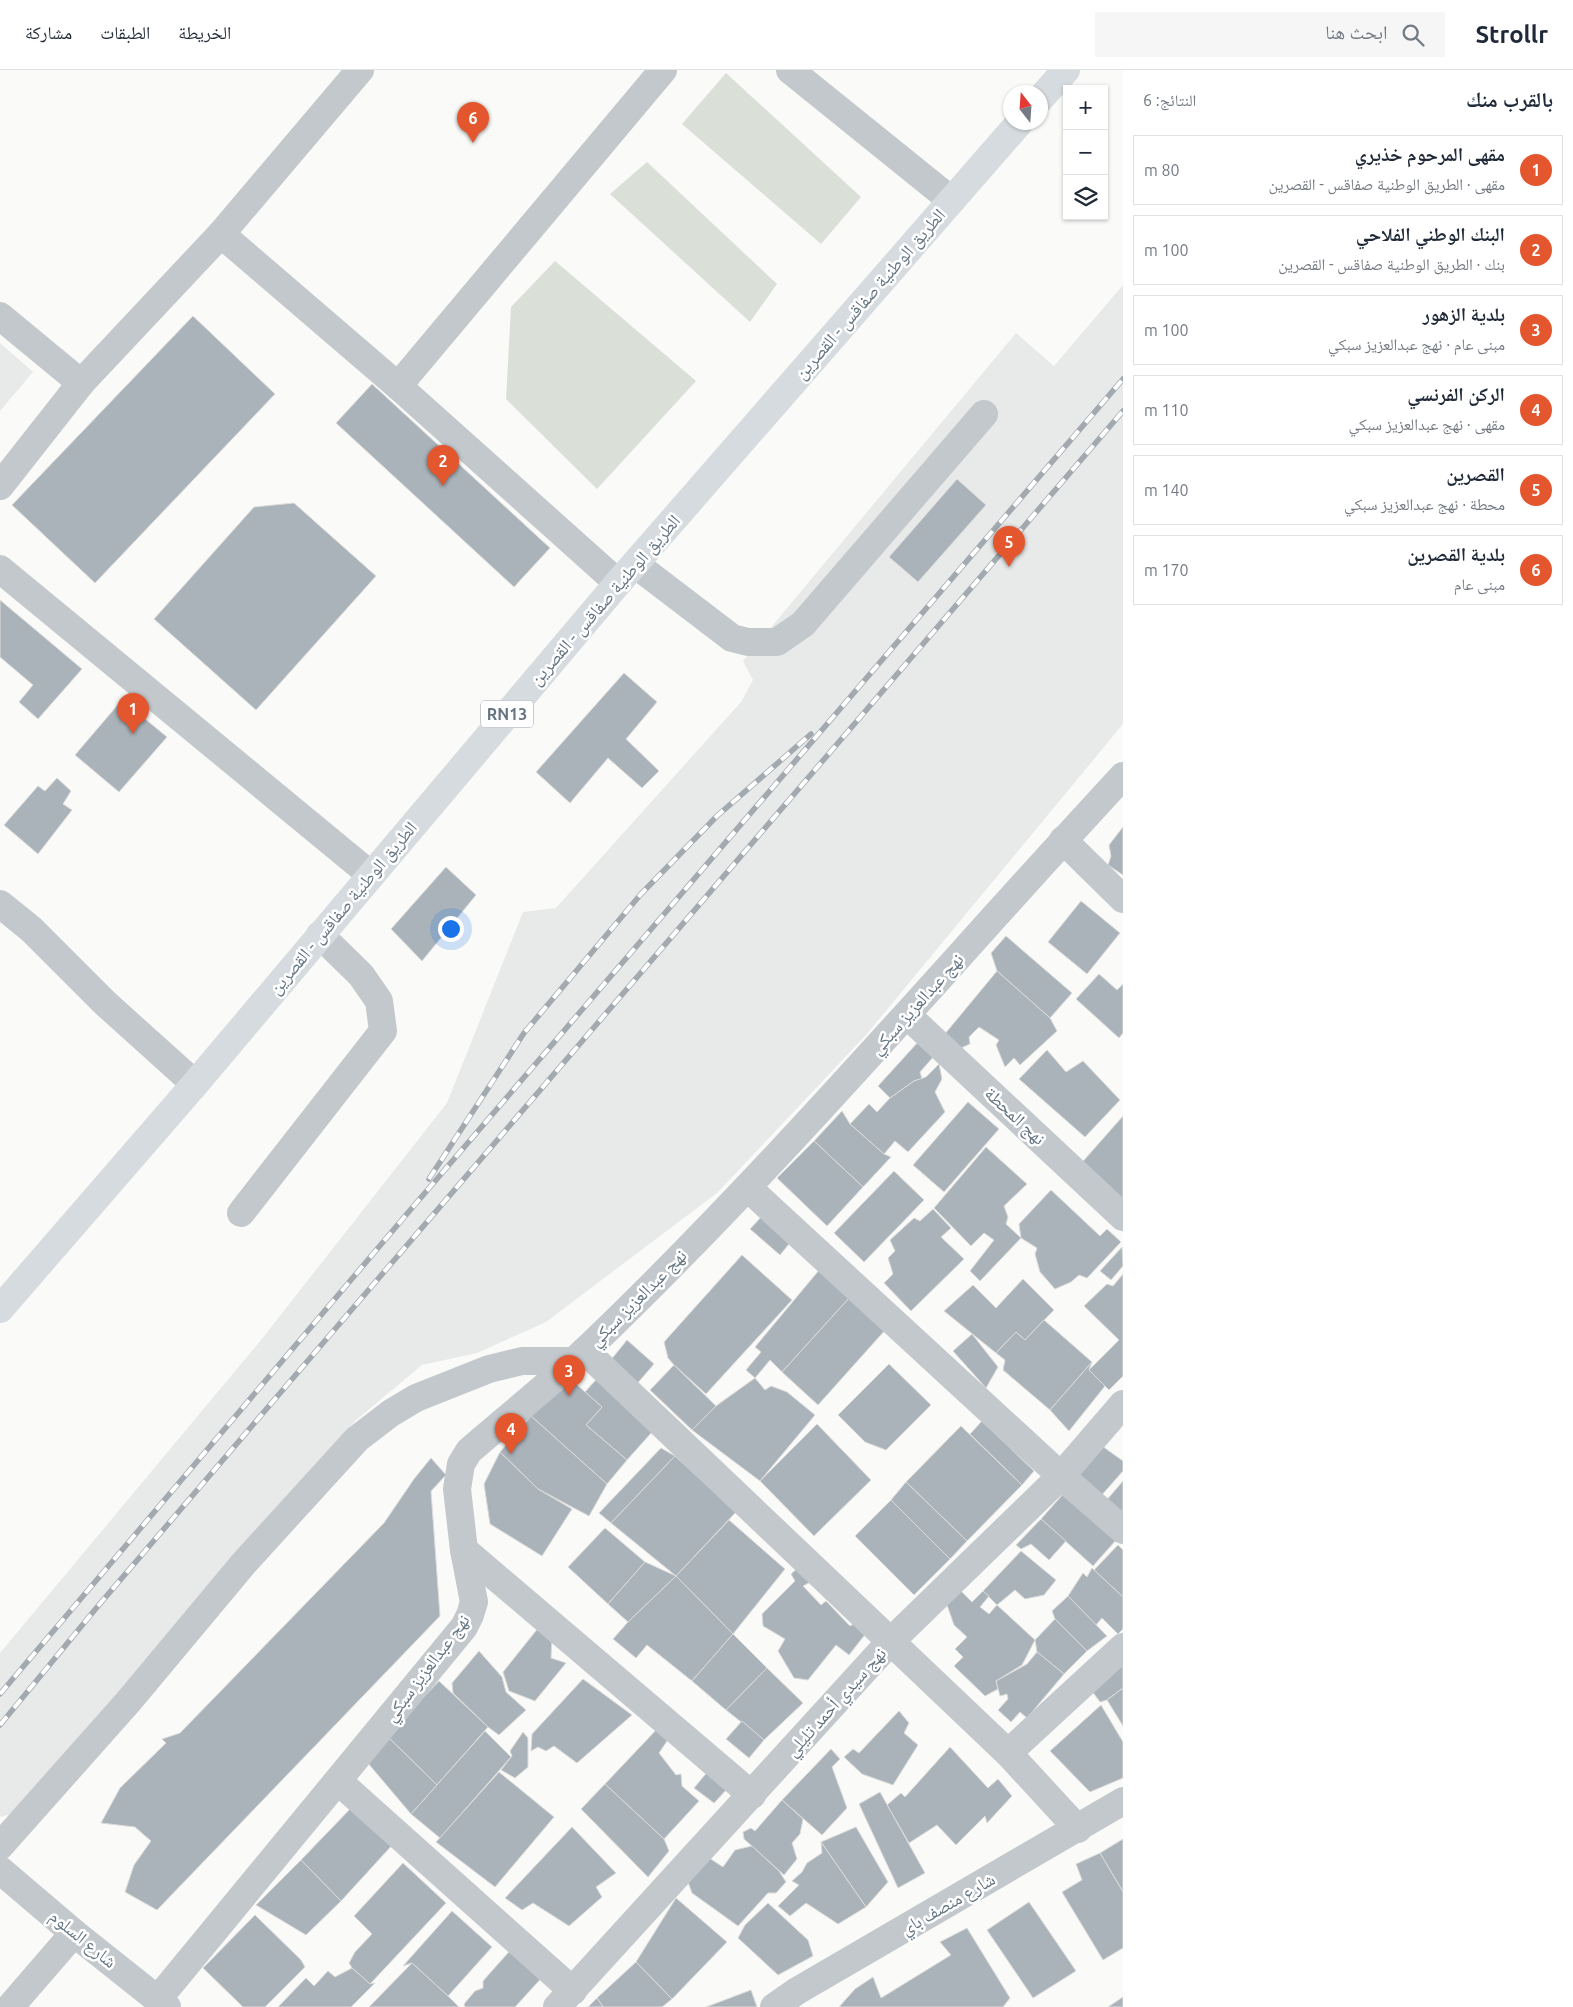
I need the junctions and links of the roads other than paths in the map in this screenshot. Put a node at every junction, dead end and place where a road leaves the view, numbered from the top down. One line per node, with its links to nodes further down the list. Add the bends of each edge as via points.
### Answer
1 (360, 70): 8 (street)
2 (663, 70): 11 (street)
3 (790, 70): 7 (street)
4 (1066, 70): 5 (main road)
5 (1048, 90)
6 (1013, 130): 7 (main road, الطريق الوطنية صفاقس - القصرين / RN13)
7 (951, 200): 15 (main road, الطريق الوطنية صفاقس - القصرين / RN13)
8 (221, 234): 10 (street); 11 (street)
9 (0, 316): 10 (street)
10 (81, 383): 13 (street)
11 (398, 386): 15 (street)
12 (984, 414): 15 (street, via 803,624 777,642 748,642 732,638)
13 (0, 486)
14 (0, 569): 18 (street)
15 (626, 574): 18 (main road, الطريق الوطنية صفاقس - القصرين / RN13)
16 (1123, 776): 17 (street, نهج عبدالعزيز سبكي)
17 (1064, 840): 19 (street); 22 (street, نهج عبدالعزيز سبكي)
18 (370, 875): 21 (main road, الطريق الوطنية صفاقس - القصرين / RN13)
19 (1123, 899)
20 (0, 904): 23 (street, via 31,929 105,1003)
21 (320, 936): 23 (main road, الطريق الوطنية صفاقس - القصرين / RN13); 25 (street, via 361,975 379,1000 383,1031)
22 (908, 1016): 24 (street, نهج عبدالعزيز سبكي); 26 (street, نهج المحطة)
23 (195, 1084): 27 (main road, الطريق الوطنية صفاقس - القصرين / RN13)
24 (748, 1188): 28 (street, نهج عبدالعزيز سبكي); 30 (street)
25 (241, 1213)
26 (1123, 1217)
27 (0, 1309)
28 (579, 1356): 32 (street, نهج عبدالعزيز سبكي, via 469,1451 462,1464 457,1489); 33 (street); 40 (street, via 522,1361 489,1368 416,1398 373,1425 244,1563 128,1702)
29 (1123, 1404): 30 (street, نهج سيدي أحمد تليلي)
30 (1061, 1476): 31 (street); 33 (street, نهج سيدي أحمد تليلي)
31 (1123, 1530)
32 (464, 1550): 36 (street, نهج عبدالعزيز سبكي, via 474,1602 464,1627); 37 (street)
33 (890, 1642): 35 (street); 37 (street, نهج سيدي أحمد تليلي)
34 (1123, 1647): 35 (street)
35 (1008, 1753): 39 (street)
36 (338, 1781): 43 (street); 45 (street, نهج عبدالعزيز سبكي)
37 (752, 1795): 43 (street, نهج سيدي أحمد تليلي)
38 (1123, 1801): 39 (street, شارع منصف باي)
39 (1078, 1829): 44 (street, شارع منصف باي)
40 (0, 1846)
41 (0, 1870): 42 (street, شارع السلوم)
42 (74, 1933): 45 (street, شارع السلوم); 46 (street)
43 (565, 1999)
44 (806, 1999): 47 (street, شارع منصف باي)
45 (162, 2003)
46 (10, 2007)
47 (774, 2007)

